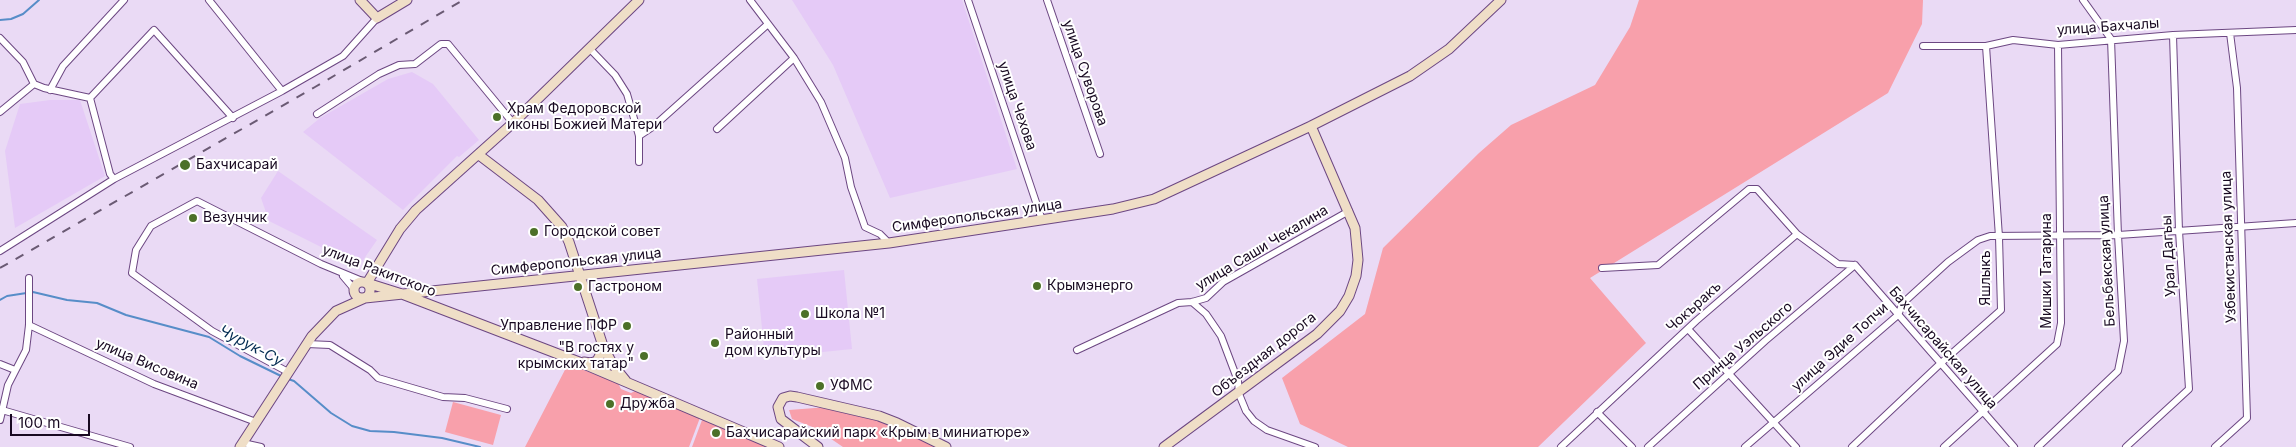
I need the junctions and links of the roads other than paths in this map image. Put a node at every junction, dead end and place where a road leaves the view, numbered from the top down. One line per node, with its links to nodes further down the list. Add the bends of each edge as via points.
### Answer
1 (124, 0): 24 (street, via 63,66)
2 (209, 0): 25 (street)
3 (360, 0): 11 (main road)
4 (408, 0): 11 (main road)
5 (639, 0): 21 (main road)
6 (750, 0): 12 (street)
7 (968, 0): 39 (street, улица Чехова)
8 (1047, 0): 34 (street, улица Суворова)
9 (1501, 0): 31 (main road, Симферопольская улица, via 1449,49 1410,76)
10 (2083, 0): 17 (street)
11 (377, 18): 25 (street, via 343,56)
12 (768, 24): 22 (street); 33 (street)
13 (2296, 30): 14 (street, улица Бахчалы)
14 (2230, 33): 15 (street, улица Бахчалы); 41 (street, Узбекистанская улица, via 2237,88)
15 (2173, 35): 17 (street, улица Бахчалы); 42 (street, Урал Дагъы)
16 (0, 38): 23 (street, via 23,62)
17 (2111, 39): 18 (street, улица Бахчалы); 45 (street, Бельбекская улица)
18 (2058, 45): 20 (street, улица Бахчалы, via 2013,40); 44 (street, Мишки Татарина)
19 (1924, 46): 20 (street, улица Бахчалы)
20 (1986, 46): 46 (street, Яшлыкъ)
21 (590, 49): 30 (main road); 33 (street, via 607,65 622,87)
22 (794, 58): 32 (street); 47 (street, via 821,102 845,158 855,202 866,227)
23 (34, 84): 24 (street); 27 (street)
24 (50, 90): 26 (street)
25 (282, 91): 29 (street)
26 (90, 98): 29 (street, via 154,30); 37 (street)
27 (0, 112)
28 (317, 114): 30 (street, via 379,74 399,65 415,64 441,44 448,44)
29 (233, 118): 37 (street)
30 (513, 123): 35 (main road)
31 (1311, 126): 38 (main road, Объездная дорога); 39 (main road, Симферопольская улица, via 1154,199)
32 (717, 130)
33 (639, 136): 36 (street)
34 (1100, 154)
35 (479, 155): 52 (main road, via 553,215 569,242); 54 (main road, via 416,210 400,229)
36 (639, 162)
37 (114, 179): 48 (street)
38 (1348, 211): 58 (street, улица Саши Чекалина, via 1223,282); 75 (main road, Объездная дорога, via 1355,228 1358,260 1356,276 1340,311 1317,334)
39 (1042, 220): 47 (main road, Симферопольская улица)
40 (2296, 222): 41 (street, улица Эдие Топчи)
41 (2241, 227): 42 (street, улица Эдие Топчи); 101 (street, Узбекистанская улица, via 2247,418)
42 (2180, 231): 45 (street, улица Эдие Топчи); 100 (street, Урал Дагъы, via 2189,389)
43 (1797, 234): 49 (street, via 1838,264); 50 (street, via 1757,189 1749,189 1658,265); 64 (street, Чокъракъ)
44 (2060, 234): 45 (street, улица Эдие Топчи); 46 (street, улица Эдие Топчи); 79 (street, Мишки Татарина, via 2061,323 2057,344)
45 (2118, 235): 99 (street, Бельбекская улица, via 2124,341 2118,371)
46 (1999, 237): 62 (street, улица Эдие Топчи, via 1978,240 1948,262 1903,303); 69 (street, Яшлыкъ, via 2001,310)
47 (889, 243): 52 (main road, Симферопольская улица)
48 (0, 250)
49 (1855, 265): 62 (street, Бахчисарайская улица); 73 (street, Принца Уэльского)
50 (1602, 268)
51 (338, 272): 54 (street, улица Ракитского); 55 (street); 72 (street, улица Ракитского, via 197,201 151,226 136,250 132,272 138,279 212,331)
52 (580, 275): 56 (main road, Симферопольская улица); 65 (main road)
53 (29, 278): 63 (street)
54 (367, 283): 55 (main road, via 359,282); 56 (main road, улица Ракитского); 57 (main road, via 371,290)
55 (354, 288): 57 (main road, via 357,296); 60 (main road)
56 (402, 294): 57 (main road, Симферопольская улица); 68 (main road, улица Ракитского)
57 (365, 298): 60 (main road, Симферопольская улица)
58 (1206, 298): 59 (street, улица Саши Чекалина); 61 (street)
59 (1192, 302): 61 (street); 67 (street, улица Саши Чекалина, via 1178,303)
60 (336, 312): 66 (main road)
61 (1206, 314): 75 (street, via 1221,336 1238,381)
62 (1898, 315): 69 (street, Бахчисарайская улица); 82 (street, улица Эдие Топчи)
63 (29, 325): 71 (street, via 26,350); 81 (street, улица Висовина, via 154,384)
64 (1688, 329): 73 (street); 78 (street, Чокъракъ)
65 (600, 341): 68 (main road, via 601,352 597,361); 74 (main road)
66 (307, 344): 72 (main road); 76 (street, via 330,345 378,378 443,397 465,398)
67 (1077, 350)
68 (579, 362): 74 (main road, улица Ракитского)
69 (1941, 363): 79 (street, Бахчисарайская улица); 96 (street, Яшлыкъ)
70 (0, 364): 71 (street)
71 (15, 370): 77 (street)
72 (288, 372): 81 (main road)
73 (1729, 374): 82 (street); 93 (street, Принца Уэльского)
74 (626, 381): 86 (main road, улица Ракитского)
75 (1239, 394): 89 (main road, Объездная дорога); 90 (street, via 1254,421 1267,430)
76 (507, 409)
77 (2, 410): 80 (street); 84 (street)
78 (1597, 412): 91 (street, Чокъракъ); 92 (street)
79 (1983, 414): 97 (street, Мишки Татарина); 98 (street, Бахчисарайская улица)
80 (0, 420)
81 (256, 422): 83 (main road)
82 (1774, 422): 94 (street, улица Эдие Топчи); 95 (street)
83 (242, 445): 85 (street)
84 (130, 447)
85 (261, 447)
86 (779, 447)
87 (818, 447): 88 (main road, via 781,419 778,407 783,398 798,396 879,416)
88 (946, 447)
89 (1164, 447)
90 (1315, 447)
91 (1561, 447)
92 (1632, 447)
93 (1648, 447)
94 (1745, 447)
95 (1796, 447)
96 (1852, 447)
97 (1944, 447)
98 (2014, 447)
99 (2038, 447)
100 (2126, 447)
101 (2215, 447)

